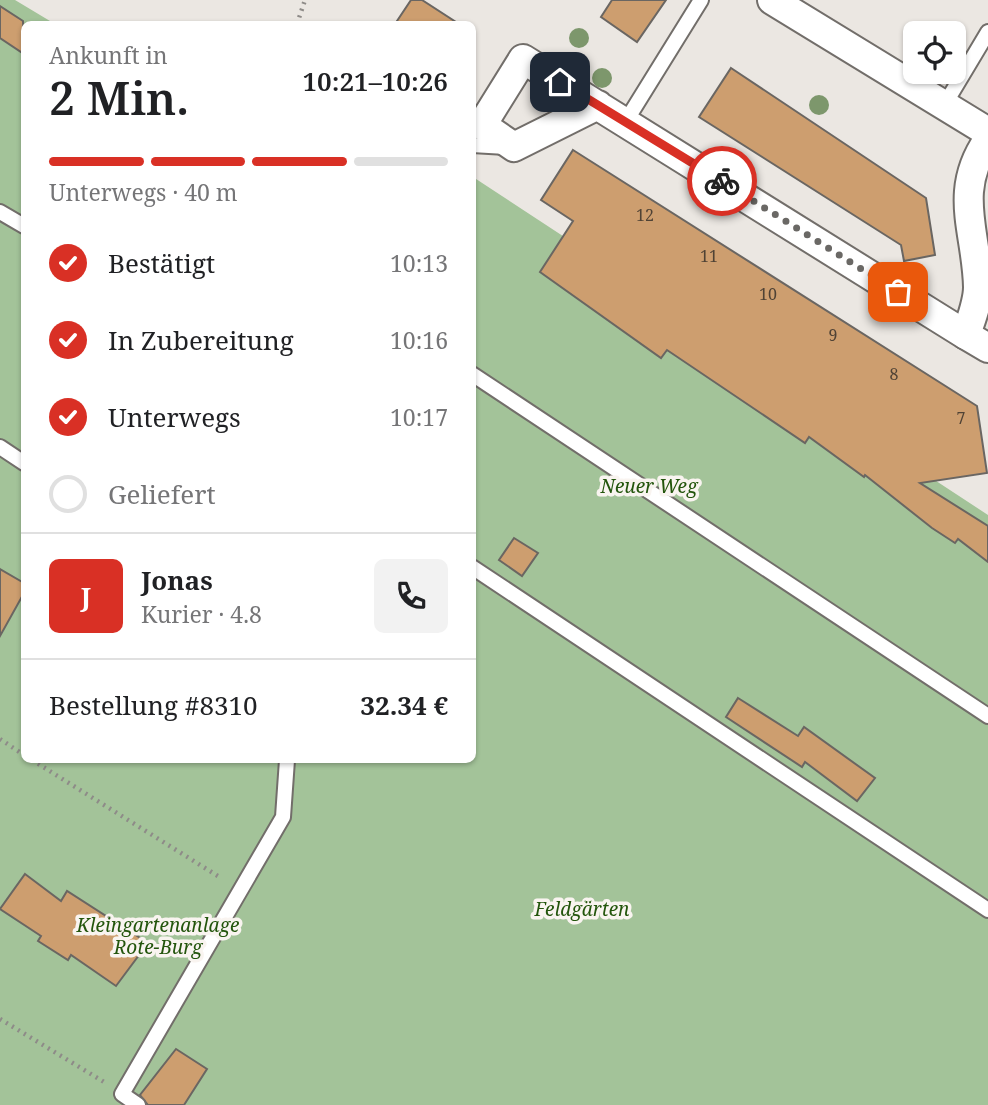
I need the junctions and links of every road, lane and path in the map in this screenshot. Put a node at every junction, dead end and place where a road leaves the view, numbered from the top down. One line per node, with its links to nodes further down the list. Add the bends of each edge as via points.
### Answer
1 (305, 0): 4 (path)
2 (701, 0): 8 (lane)
3 (772, 0): 6 (street)
4 (298, 21)
5 (988, 32): 6 (lane)
6 (945, 104): 9 (street)
7 (598, 105): 8 (street); 12 (street); 12 (street, via 523,59 482,125)
8 (626, 121): 15 (street)
9 (988, 132)
10 (988, 140): 15 (street, via 968,181 968,224 978,287)
11 (476, 145): 12 (lane)
12 (514, 147)
13 (0, 212): 14 (lane)
14 (21, 224)
15 (977, 341)
16 (476, 377): 20 (lane)
17 (0, 447): 18 (lane)
18 (21, 461)
19 (476, 570): 26 (lane)
20 (988, 716)
21 (0, 739): 22 (path)
22 (21, 753)
23 (37, 763): 25 (path)
24 (287, 763): 25 (lane, via 283,817)
25 (242, 892): 28 (lane)
26 (988, 911)
27 (0, 1019): 28 (path)
28 (122, 1094): 29 (lane)
29 (138, 1105)

